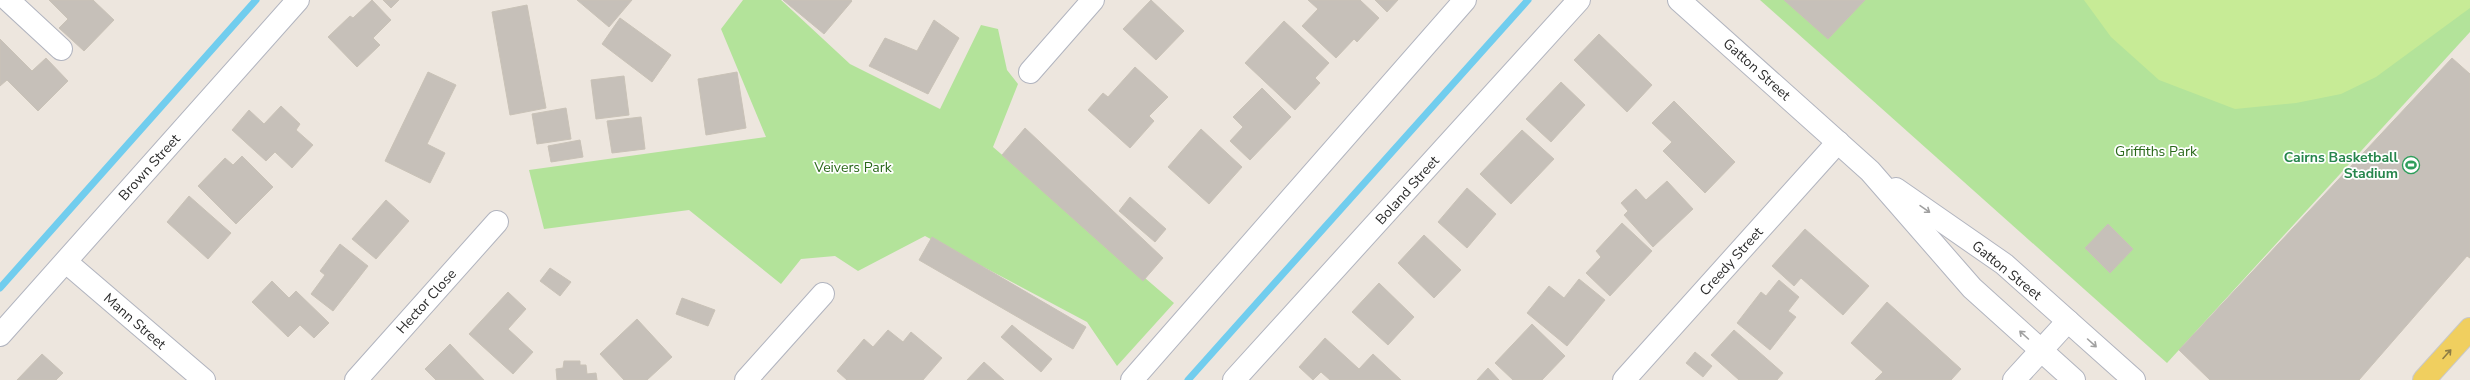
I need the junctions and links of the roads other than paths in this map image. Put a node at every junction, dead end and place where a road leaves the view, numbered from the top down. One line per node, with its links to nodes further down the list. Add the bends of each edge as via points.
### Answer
1 (8, 0): 7 (street)
2 (298, 0): 12 (street, Brown Street)
3 (1093, 0): 8 (street)
4 (1465, 0): 21 (street)
5 (1579, 0): 22 (street, Boland Street)
6 (1679, 0): 9 (street, Gatton Street)
7 (60, 50)
8 (1030, 72)
9 (1838, 142): 10 (street, Gatton Street); 23 (street, Creedy Street)
10 (1870, 171): 14 (street, Gatton Street, one-way to 14, via 2004,264); 17 (street, Gatton Street, one-way to 10, via 1972,288)
11 (497, 222): 19 (street, Hector Close)
12 (66, 262): 16 (street, Brown Street); 18 (street, Mann Street)
13 (823, 294): 20 (street)
14 (2068, 321): 17 (street); 26 (street, Gatton Street, one-way to 26)
15 (2470, 328): 27 (main road, one-way to 15)
16 (0, 335)
17 (2040, 350): 24 (street); 25 (street, Gatton Street)
18 (204, 380)
19 (356, 380)
20 (746, 380)
21 (1132, 380)
22 (1234, 380)
23 (1624, 380)
24 (2014, 380)
25 (2074, 380)
26 (2134, 380)
27 (2424, 380)

